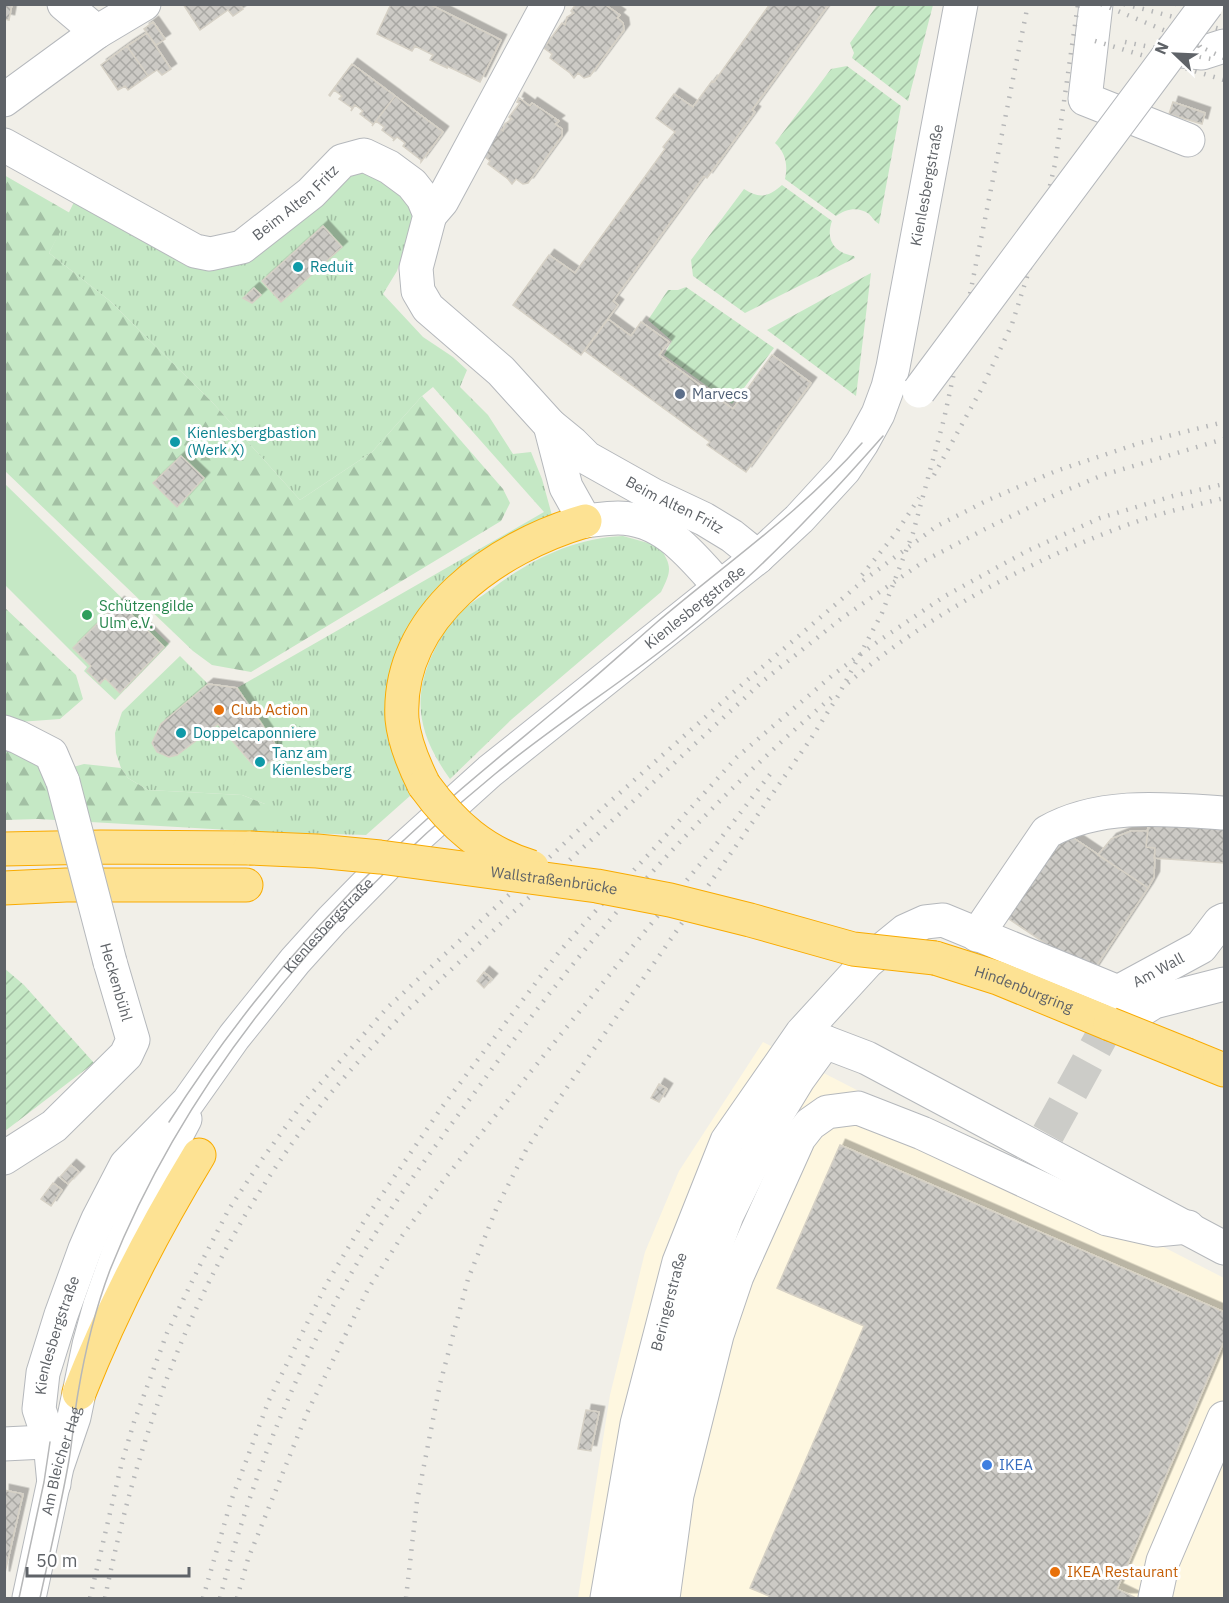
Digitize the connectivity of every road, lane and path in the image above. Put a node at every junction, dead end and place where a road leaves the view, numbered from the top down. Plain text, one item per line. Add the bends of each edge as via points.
1 (64, 4) edge
2 (144, 4) edge
3 (548, 4) edge
4 (961, 4) edge
5 (1096, 4) edge
6 (1196, 10) edge
7 (1224, 25) edge
8 (97, 32) junction
9 (1224, 46) edge
10 (1172, 50) dead end
11 (4, 100) edge
12 (1188, 140) dead end
13 (4, 145) edge
14 (430, 215) junction
15 (918, 383) junction
16 (550, 425) junction
17 (862, 443) junction
18 (586, 458) junction
19 (844, 470) junction
20 (585, 521) junction
21 (758, 557) junction
22 (720, 587) junction
23 (4, 732) edge
24 (1224, 813) edge
25 (4, 849) edge
26 (246, 885) dead end
27 (597, 886) junction
28 (4, 888) edge
29 (1224, 920) edge
30 (977, 935) junction
31 (853, 950) joint
32 (1224, 984) edge
33 (1122, 1009) junction
34 (814, 1037) junction
35 (1224, 1070) edge
36 (202, 1082) junction
37 (199, 1155) dead end
38 (4, 1158) edge
39 (1188, 1227) junction
40 (1224, 1248) edge
41 (79, 1393) junction
42 (1224, 1418) edge
43 (58, 1441) junction
44 (4, 1444) edge
45 (54, 1484) joint
46 (651, 1490) junction
47 (29, 1599) edge
48 (607, 1599) edge
49 (636, 1599) edge
50 (663, 1599) edge
51 (1155, 1599) edge

1 - 8 street
2 - 8 street
3 - 14 street via 442,201
4 - 17 street, Kienlesbergstraße via 893,367 878,414
5 - 12 street via 1085,99
6 - 7 street
6 - 15 street
8 - 11 street
9 - 10 street via 1202,53
13 - 14 street, Beim Alten Fritz via 195,251 210,254 242,247 311,193 342,162 364,155 412,184
14 - 16 street, Beim Alten Fritz via 416,268 418,291 428,308 501,371
15 - 17 street
15 - 19 street via 883,436
16 - 18 street, Beim Alten Fritz
16 - 20 street, Beim Alten Fritz via 566,487
17 - 19 street, Kienlesbergstraße
18 - 20 street via 590,492
18 - 21 street, Beim Alten Fritz via 704,519
19 - 21 street, Kienlesbergstraße
20 - 22 street via 642,521 667,533
20 - 27 highway, bridge via 543,536 489,567 444,604 425,628 409,664 402,721 424,784 453,822 484,846 518,863
21 - 22 street, Kienlesbergstraße
22 - 36 street, Kienlesbergstraße via 490,771 395,856 295,961
23 - 38 street, Heckenbühl, bridge via 18,737 57,768 133,1040 119,1062 54,1126
24 - 30 street via 1117,811 1063,823 1047,832
25 - 27 highway, Wallstraßenbrücke, bridge via 317,851
26 - 28 highway
27 - 31 highway, Wallstraßenbrücke, bridge via 750,920
29 - 33 street, Am Wall via 1201,947
30 - 33 street, Beringerstraße
30 - 34 street, Beringerstraße via 943,920 925,922 905,931 867,962
31 - 33 highway, Hindenburgring, bridge via 935,958
32 - 33 street
33 - 35 highway, Hindenburgring, bridge via 1187,1055
34 - 39 street via 1043,1141
34 - 46 street, Beringerstraße via 799,1078 774,1119 727,1215 702,1283
36 - 41 street, Kienlesbergstraße via 117,1257 95,1319
36 - 43 street, Kienlesbergstraße via 120,1174 74,1276 40,1383 39,1409
37 - 41 highway via 126,1289
39 - 40 street
39 - 46 street via 1156,1230 1107,1219 922,1133 858,1108 827,1112 799,1138 737,1276 717,1335
41 - 43 street, Am Bleicher Hag via 74,1417
42 - 51 street via 1163,1561
43 - 44 street
43 - 45 street, Kienlesbergstraße
45 - 47 street, Am Bleicher Hag
46 - 48 street, Beringerstraße
46 - 49 street, Beringerstraße
46 - 50 street

